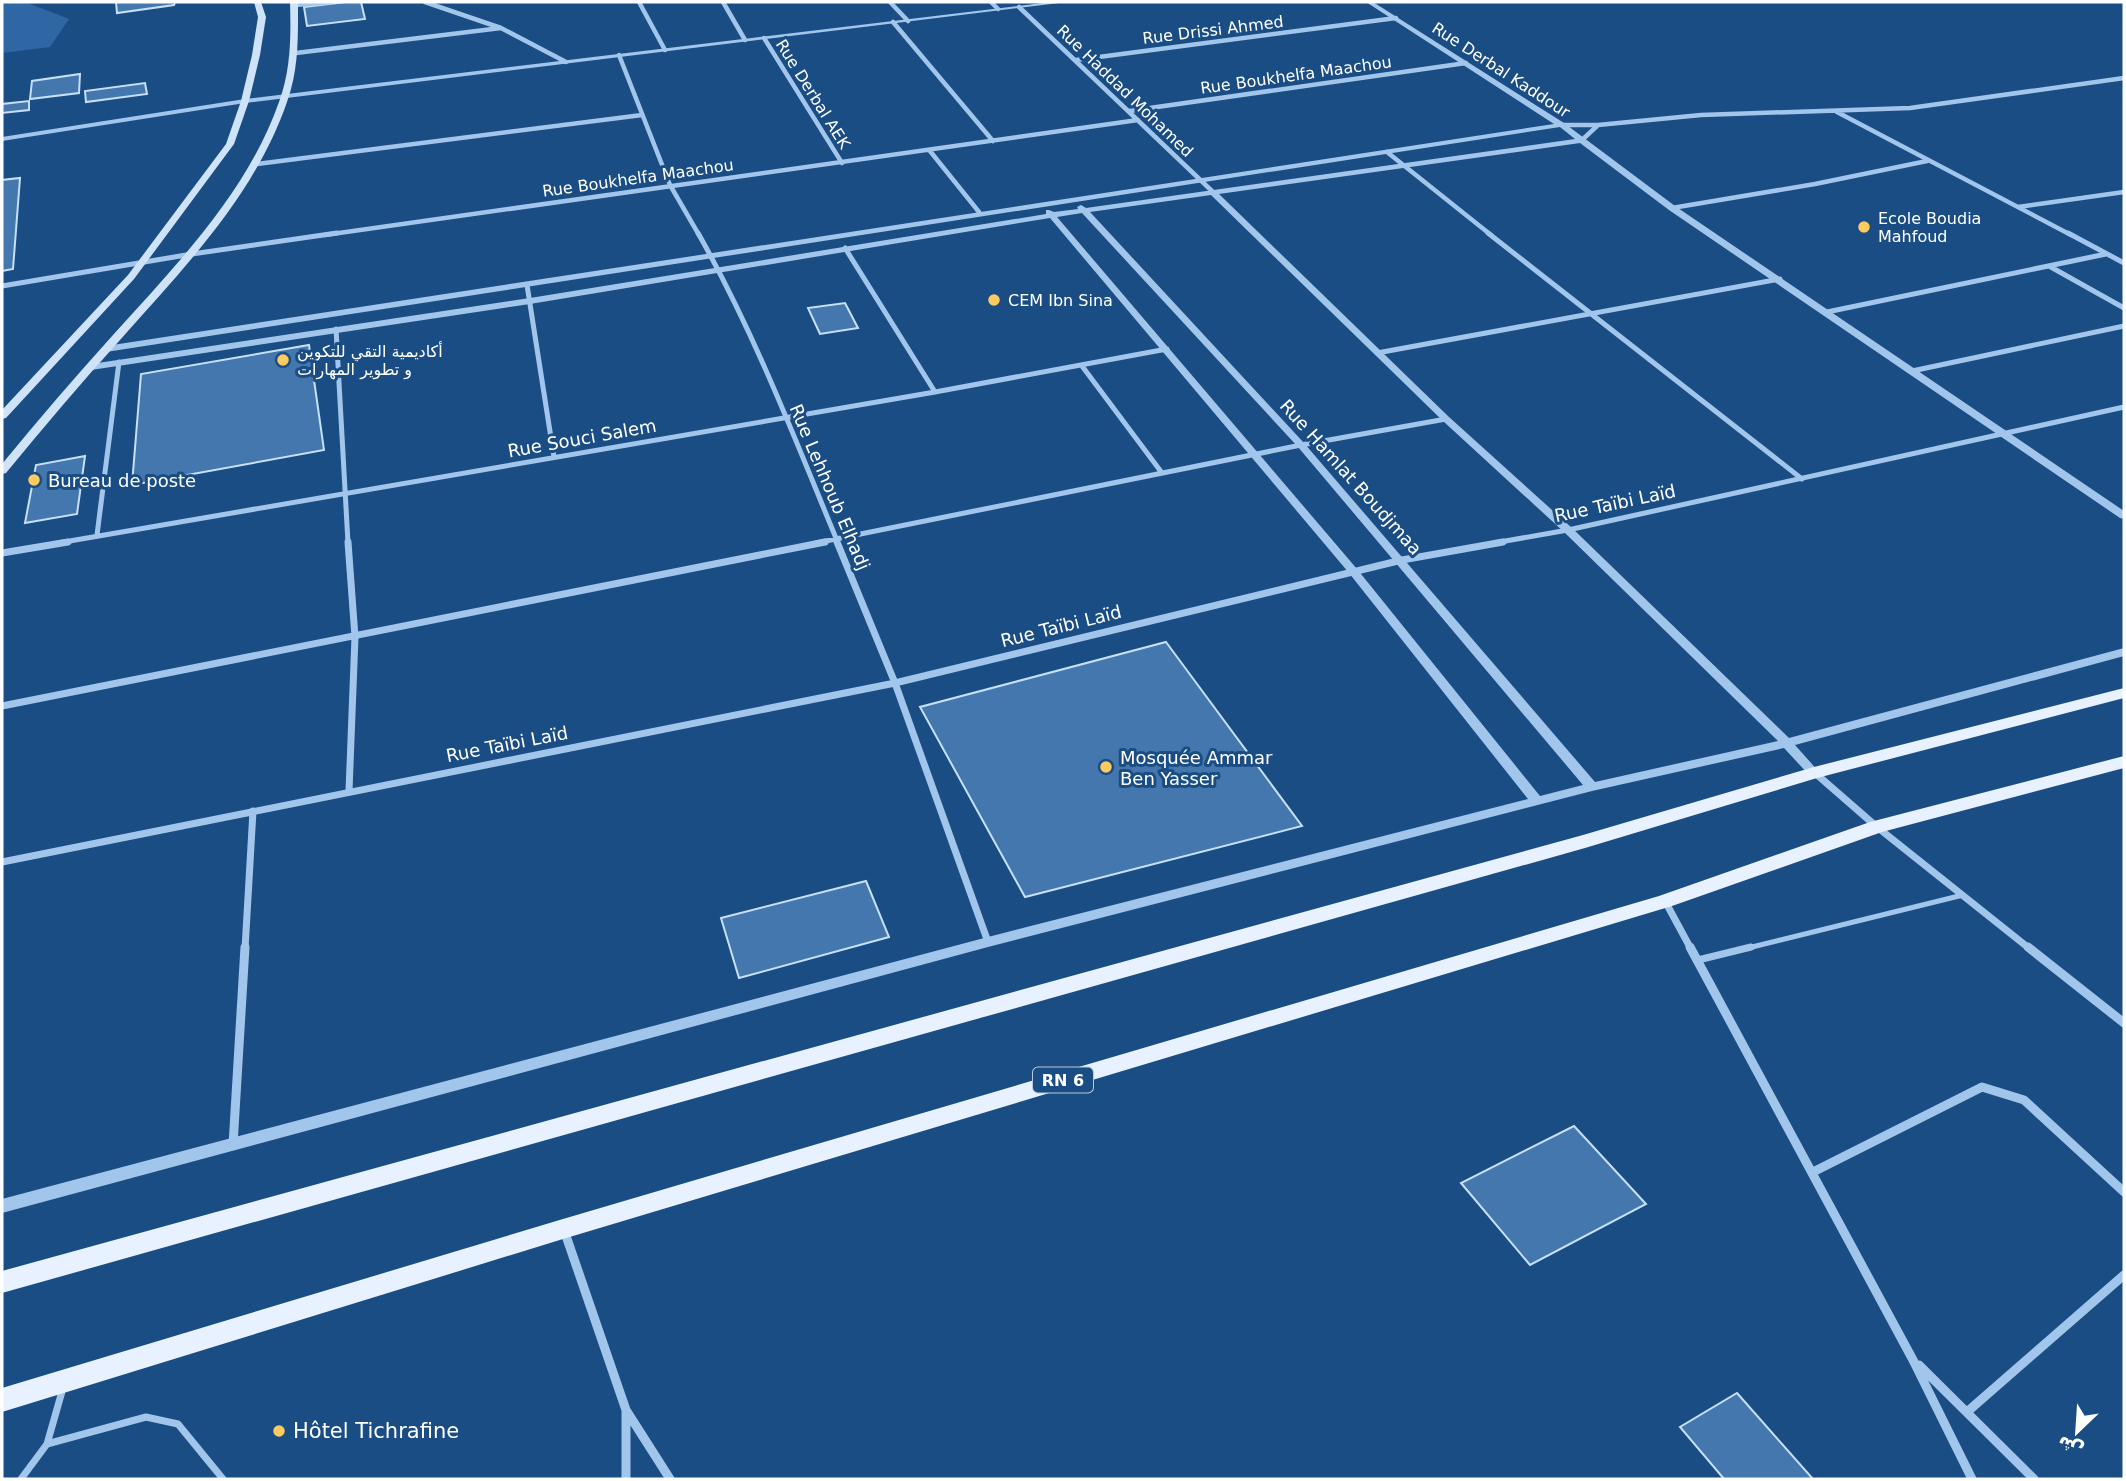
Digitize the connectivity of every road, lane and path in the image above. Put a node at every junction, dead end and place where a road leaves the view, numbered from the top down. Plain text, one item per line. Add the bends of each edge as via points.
1 (258, 2) edge
2 (331, 2) edge
3 (425, 2) edge
4 (639, 2) edge
5 (723, 2) edge
6 (890, 2) edge
7 (991, 2) edge
8 (1064, 2) edge
9 (1369, 2) edge
10 (294, 4) edge
11 (1018, 7) junction
12 (999, 9) junction
13 (1396, 18) junction
14 (908, 20) junction
15 (894, 22) junction
16 (501, 28) junction
17 (764, 38) junction
18 (745, 40) junction
19 (665, 50) junction
20 (296, 53) junction
21 (619, 55) junction
22 (1076, 60) junction
23 (566, 62) junction
24 (1466, 63) junction
25 (2124, 78) edge
26 (288, 96) junction
27 (245, 101) junction
28 (1129, 111) junction
29 (1835, 111) junction
30 (642, 115) junction
31 (1138, 121) junction
32 (1561, 125) junction
33 (1598, 125) junction
34 (2, 139) edge
35 (1581, 140) junction
36 (993, 141) junction
37 (930, 151) junction
38 (1387, 152) junction
39 (1928, 160) junction
40 (842, 163) junction
41 (257, 164) junction
42 (1405, 166) junction
43 (1200, 180) junction
44 (670, 185) junction
45 (2124, 192) edge
46 (1214, 193) junction
47 (1074, 199) junction
48 (1041, 204) junction
49 (2018, 207) junction
50 (1672, 208) junction
51 (1084, 211) junction
52 (979, 212) junction
53 (1052, 215) junction
54 (845, 248) junction
55 (192, 254) junction
56 (2106, 254) junction
57 (711, 255) junction
58 (142, 261) junction
59 (2124, 263) edge
60 (2048, 266) junction
61 (718, 269) junction
62 (1780, 279) junction
63 (527, 285) junction
64 (2, 286) edge
65 (530, 301) junction
66 (2124, 308) edge
67 (1827, 312) junction
68 (1590, 315) junction
69 (2124, 326) edge
70 (336, 329) junction
71 (106, 349) junction
72 (1167, 349) junction
73 (1377, 352) junction
74 (119, 362) junction
75 (1082, 366) junction
76 (91, 367) junction
77 (1912, 371) junction
78 (935, 392) junction
79 (2124, 407) edge
80 (2, 416) edge
81 (787, 418) junction
82 (1446, 419) junction
83 (2003, 434) junction
84 (1301, 445) junction
85 (1254, 455) junction
86 (554, 457) junction
87 (2, 471) edge
88 (1162, 473) junction
89 (1802, 479) junction
90 (344, 495) junction
91 (2123, 513) edge
92 (1568, 530) junction
93 (97, 535) junction
94 (837, 538) junction
95 (2, 553) edge
96 (1402, 560) junction
97 (1353, 571) junction
98 (355, 637) junction
99 (2124, 652) edge
100 (895, 682) junction
101 (2124, 693) edge
102 (2, 706) edge
103 (1787, 743) junction
104 (2124, 762) edge
105 (1814, 773) junction
106 (1592, 787) junction
107 (349, 791) junction
108 (1537, 802) junction
109 (253, 811) junction
110 (1877, 827) junction
111 (2, 862) edge
112 (1963, 895) junction
113 (1665, 901) junction
114 (988, 942) junction
115 (1698, 960) junction
116 (2124, 1023) edge
117 (233, 1145) junction
118 (1813, 1172) junction
119 (2124, 1192) edge
120 (2, 1206) edge
121 (563, 1229) junction
122 (2124, 1275) edge
123 (2, 1282) edge
124 (1913, 1360) junction
125 (66, 1380) junction
126 (2, 1401) edge
127 (626, 1410) junction
128 (1967, 1412) junction
129 (47, 1444) junction
130 (21, 1479) edge
131 (223, 1479) edge
132 (626, 1479) edge
133 (670, 1479) edge
134 (1972, 1479) edge
135 (2034, 1479) edge

1 - 27 main road via 262,17
2 - 10 street
3 - 16 street
4 - 19 street
5 - 18 street
6 - 14 street
7 - 12 street
8 - 11 street
9 - 13 street, Rue Derbal Kaddour
10 - 20 main road
11 - 12 street
11 - 22 street, Rue Haddad Mohamed
12 - 14 street
13 - 22 street, Rue Drissi Ahmed
13 - 24 street, Rue Derbal Kaddour
14 - 15 street
15 - 17 street
15 - 36 street
16 - 20 street
16 - 23 street
17 - 18 street
17 - 40 street, Rue Derbal AEK
18 - 19 street
19 - 21 street
20 - 26 main road
21 - 23 street
21 - 30 street, Rue Lehhoub Elhadj
22 - 28 street, Rue Haddad Mohamed
23 - 26 street
24 - 28 street, Rue Boukhelfa Maachou
24 - 32 street, Rue Derbal Kaddour
25 - 29 street via 1910,108
26 - 27 street
26 - 41 main road
27 - 34 street
27 - 58 main road via 230,144
28 - 31 street, Rue Haddad Mohamed
29 - 33 street via 1701,115
29 - 39 street
30 - 41 street
30 - 44 street, Rue Lehhoub Elhadj
31 - 36 street, Rue Boukhelfa Maachou
31 - 43 street, Rue Haddad Mohamed
32 - 33 street
32 - 35 street, Rue Derbal Kaddour
32 - 38 street
33 - 35 street
35 - 42 street
35 - 50 street, Rue Derbal Kaddour
36 - 37 street, Rue Boukhelfa Maachou
37 - 40 street, Rue Boukhelfa Maachou
37 - 52 street
38 - 42 street
38 - 43 street
39 - 49 street
39 - 50 street
40 - 44 street, Rue Boukhelfa Maachou
41 - 55 main road
42 - 46 street
42 - 68 street
43 - 46 street, Rue Haddad Mohamed
43 - 47 street
44 - 55 street, Rue Boukhelfa Maachou
44 - 57 street, Rue Lehhoub Elhadj
45 - 49 street
46 - 51 street
46 - 73 street
47 - 48 street
47 - 51 street, Rue Hamlat Boudjmaa
48 - 52 street
48 - 53 street
49 - 56 street
50 - 62 street, Rue Derbal Kaddour
51 - 53 street
51 - 84 street, Rue Hamlat Boudjmaa
52 - 57 street
53 - 54 street
53 - 72 street
54 - 61 street
54 - 78 street
55 - 58 street, Rue Boukhelfa Maachou
55 - 71 main road
56 - 59 street
56 - 60 street
57 - 61 street, Rue Lehhoub Elhadj
57 - 63 street
58 - 64 street, Rue Boukhelfa Maachou
58 - 80 main road
60 - 66 street
60 - 67 street
61 - 65 street
61 - 81 street, Rue Lehhoub Elhadj
62 - 67 street, Rue Derbal Kaddour
62 - 68 street
63 - 65 street
63 - 71 street
65 - 70 street
65 - 86 street
67 - 77 street, Rue Derbal Kaddour
68 - 73 street
68 - 89 street
69 - 77 street
70 - 74 street
70 - 90 street
71 - 76 main road
72 - 75 street, Rue Souci Salem
72 - 85 street
73 - 82 street
74 - 76 street
74 - 93 street
75 - 78 street, Rue Souci Salem
75 - 88 street
76 - 87 main road
77 - 83 street, Rue Derbal Kaddour
78 - 81 street, Rue Souci Salem
79 - 83 street, Rue Taïbi Laïd
81 - 86 street, Rue Souci Salem
81 - 94 street, Rue Lehhoub Elhadj
82 - 84 street
82 - 92 street
83 - 89 street, Rue Taïbi Laïd
83 - 91 street, Rue Derbal Kaddour
84 - 85 street
84 - 96 street, Rue Hamlat Boudjmaa
85 - 88 street
85 - 97 street
86 - 90 street, Rue Souci Salem
88 - 94 street
89 - 92 street, Rue Taïbi Laïd
90 - 93 street, Rue Souci Salem
90 - 98 street
92 - 96 street, Rue Taïbi Laïd
92 - 103 street
93 - 95 street, Rue Souci Salem
94 - 98 street
94 - 100 street, Rue Lehhoub Elhadj
96 - 97 street, Rue Taïbi Laïd
96 - 106 street, Rue Hamlat Boudjmaa
97 - 100 street, Rue Taïbi Laïd
97 - 108 street
98 - 102 street
98 - 107 street
99 - 103 street
100 - 107 street, Rue Taïbi Laïd
100 - 114 street, Rue Lehhoub Elhadj
101 - 105 main road
103 - 105 street
103 - 106 street
104 - 110 main road, RN 6
105 - 110 street
105 - 123 main road
106 - 108 street
107 - 109 street, Rue Taïbi Laïd
108 - 114 street
109 - 111 street, Rue Taïbi Laïd
109 - 117 street
110 - 112 street
110 - 113 main road, RN 6
112 - 115 lane
112 - 116 street
113 - 115 street
113 - 121 main road, RN 6
114 - 117 street
115 - 118 street
117 - 120 street
118 - 119 street via 1982,1087 2024,1100
118 - 124 street
121 - 125 main road, RN 6
121 - 127 street
122 - 128 street
124 - 128 street
124 - 134 street
125 - 126 main road, RN 6
125 - 129 lane
127 - 132 street
127 - 133 street
128 - 135 street
129 - 130 lane
129 - 131 lane via 146,1417 178,1424

